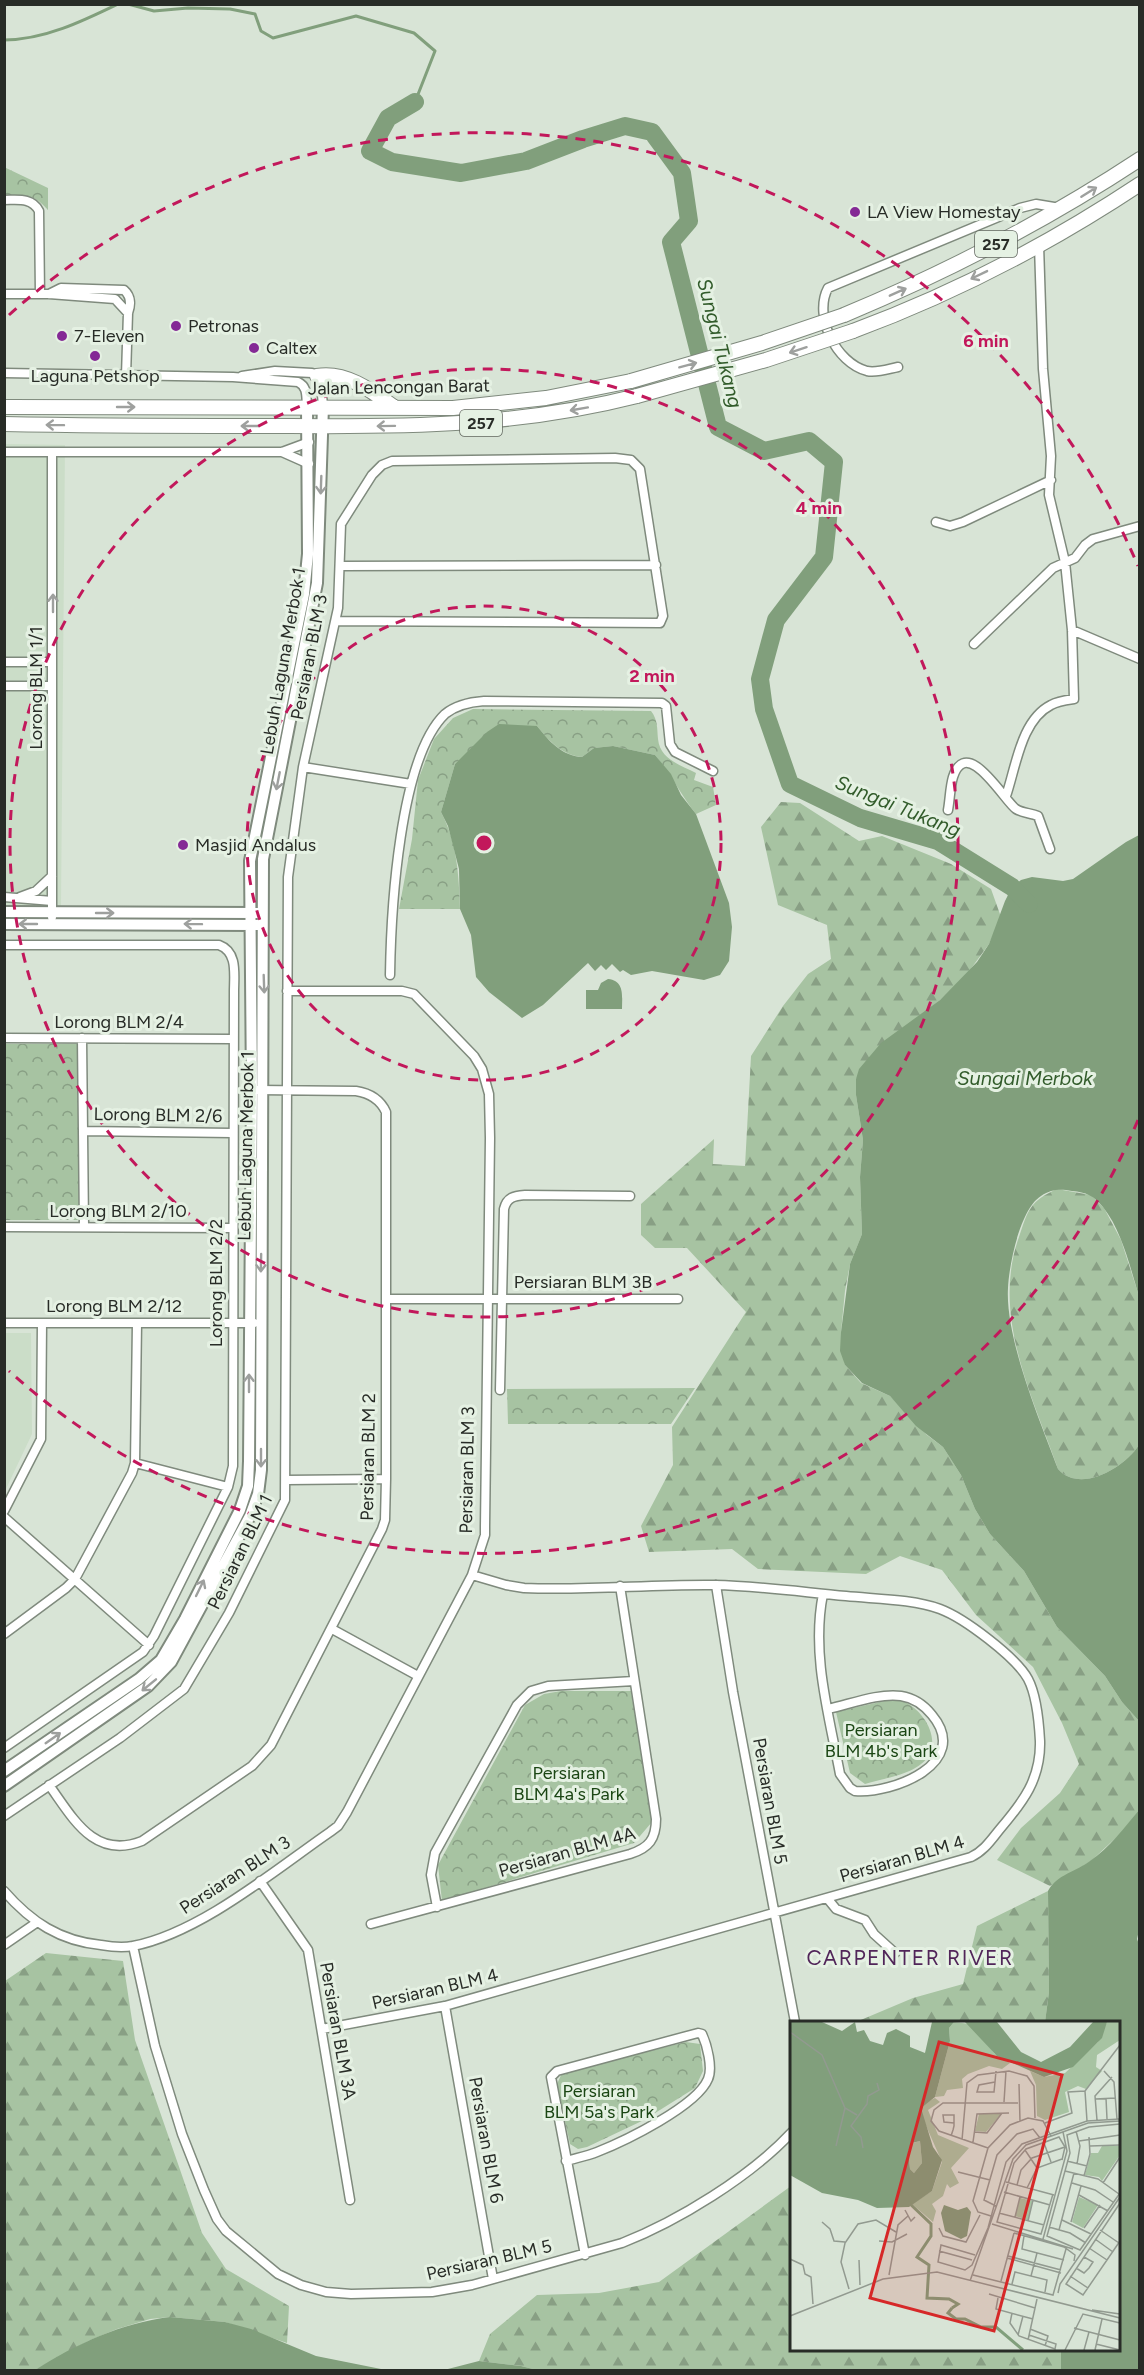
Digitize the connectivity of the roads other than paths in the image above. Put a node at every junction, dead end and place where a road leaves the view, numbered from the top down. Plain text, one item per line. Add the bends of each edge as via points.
1 (1140, 159) edge
2 (1140, 184) edge
3 (4, 200) edge
4 (1061, 208) junction
5 (1039, 245) junction
6 (4, 294) edge
7 (45, 294) junction
8 (898, 367) dead end
9 (4, 373) edge
10 (126, 376) junction
11 (317, 376) junction
12 (233, 377) junction
13 (307, 406) junction
14 (322, 406) junction
15 (4, 407) edge
16 (394, 407) junction
17 (4, 424) edge
18 (315, 427) junction
19 (309, 442) junction
20 (4, 452) edge
21 (52, 452) junction
22 (282, 452) junction
23 (309, 464) junction
24 (1051, 480) junction
25 (936, 522) dead end
26 (1140, 526) edge
27 (1065, 562) junction
28 (656, 565) junction
29 (341, 566) junction
30 (336, 621) junction
31 (1072, 630) junction
32 (974, 644) dead end
33 (1140, 659) edge
34 (4, 662) edge
35 (52, 662) junction
36 (4, 686) edge
37 (52, 686) junction
38 (303, 767) junction
39 (713, 771) dead end
40 (411, 784) junction
41 (1006, 796) junction
42 (948, 810) dead end
43 (1050, 849) dead end
44 (52, 876) junction
45 (4, 897) edge
46 (19, 897) junction
47 (4, 912) edge
48 (52, 913) junction
49 (251, 919) junction
50 (263, 919) junction
51 (4, 924) edge
52 (4, 945) edge
53 (390, 975) dead end
54 (287, 991) junction
55 (4, 1038) edge
56 (82, 1038) junction
57 (233, 1039) junction
58 (257, 1090) junction
59 (287, 1090) junction
60 (84, 1131) junction
61 (232, 1133) junction
62 (630, 1196) dead end
63 (4, 1227) edge
64 (84, 1227) junction
65 (232, 1228) junction
66 (487, 1298) junction
67 (503, 1298) junction
68 (386, 1299) junction
69 (678, 1299) dead end
70 (255, 1322) junction
71 (4, 1323) edge
72 (42, 1323) junction
73 (137, 1323) junction
74 (232, 1323) junction
75 (500, 1390) dead end
76 (135, 1463) junction
77 (386, 1479) junction
78 (287, 1480) junction
79 (228, 1487) junction
80 (4, 1511) edge
81 (4, 1517) edge
82 (472, 1575) junction
83 (75, 1579) junction
84 (716, 1585) junction
85 (620, 1586) junction
86 (823, 1594) junction
87 (332, 1629) junction
88 (4, 1634) edge
89 (148, 1645) junction
90 (418, 1676) junction
91 (634, 1681) junction
92 (828, 1709) junction
93 (4, 1748) edge
94 (4, 1771) edge
95 (4, 1785) edge
96 (50, 1785) junction
97 (4, 1816) edge
98 (260, 1881) junction
99 (4, 1891) edge
100 (827, 1898) junction
101 (437, 1907) junction
102 (774, 1912) junction
103 (36, 1923) junction
104 (371, 1924) dead end
105 (4, 1945) edge
106 (133, 1946) junction
107 (895, 1953) dead end
108 (445, 2006) junction
109 (795, 2021) edge
110 (322, 2029) junction
111 (790, 2134) edge
112 (566, 2161) junction
113 (350, 2200) dead end
114 (585, 2255) junction
115 (494, 2279) junction

4 -> 1 highway, Jalan Lencongan Barat / 257
2 - 5 highway, Jalan Lencongan Barat / 257
3 - 7 street via 30,201 39,211
4 - 8 street via 1036,204 1020,208 828,288 822,305 833,346 864,370
16 -> 4 highway, Jalan Lencongan Barat / 257, bridge via 453,408 546,398 631,381 741,350 844,315 922,282
5 -> 18 highway, Jalan Lencongan Barat / 257, bridge via 908,309 853,331 636,396 493,422
5 - 24 street
6 - 7 street
7 - 10 street via 115,299 128,313
9 - 10 street
10 - 12 street
11 - 12 street via 275,371
11 - 14 street
11 - 16 highway via 338,375
12 - 13 street via 298,382 306,390
13 - 14 highway, Jalan Lencongan Barat / 257
15 -> 13 highway, Jalan Lencongan Barat / 257
13 - 18 street, Lebuh Laguna Merbok 1
14 - 16 highway, Jalan Lencongan Barat / 257
14 - 18 street, Lebuh Laguna Merbok 1
18 -> 17 highway, Jalan Lencongan Barat / 257
18 - 19 street, Lebuh Laguna Merbok 1
18 -> 50 street, Lebuh Laguna Merbok 1 via 317,583 264,852
19 - 22 street
19 - 23 street, Lebuh Laguna Merbok 1
20 - 21 street
21 - 22 street
35 -> 21 street, Lorong BLM 1/1
22 - 23 street
23 - 49 street, Lebuh Laguna Merbok 1 via 304,594 251,850
24 - 25 street via 963,522 950,526
24 - 27 street via 1049,495
26 - 27 street via 1093,539 1075,558
27 - 31 street
27 - 32 street via 1053,568
28 - 29 street
28 - 29 street, Persiaran BLM 3 via 640,469 631,460 615,458 387,462 372,475 343,519
28 - 30 street, Persiaran BLM 3 via 663,620 654,623
29 - 30 street, Persiaran BLM 3
30 - 38 street, Persiaran BLM 3
31 - 33 street
31 - 41 street via 1074,699 1051,705 1033,721
34 - 35 street
35 - 37 street, Lorong BLM 1/1
36 - 37 street
37 - 44 street, Lorong BLM 1/1
38 - 40 street
38 - 54 street, Persiaran BLM 3 via 288,877
39 - 40 street via 675,752 670,744 666,706 662,703 484,701 466,703 441,719 420,754
40 - 53 street via 392,903
41 - 42 street via 975,765 967,763 958,768 953,778
41 - 43 street via 1016,809 1040,819
44 - 46 street via 36,891
44 - 48 street, Lorong BLM 1/1
45 - 46 street
46 - 48 street
47 - 48 street
48 - 49 street
48 -> 51 street
49 - 50 street
49 - 58 street, Lebuh Laguna Merbok 1
50 -> 58 street, Lebuh Laguna Merbok 1
52 - 57 street, Lorong BLM 2/2 via 223,946 234,964
54 - 59 street, Persiaran BLM 3
54 - 66 street, Persiaran BLM 3 via 414,994 478,1062 487,1084 490,1107
55 - 56 street, Lorong BLM 2/4
56 - 57 street, Lorong BLM 2/4
56 - 60 street
57 - 61 street, Lorong BLM 2/2
58 - 59 street, Persiaran BLM 2
58 - 70 street, Lebuh Laguna Merbok 1
59 - 68 street, Persiaran BLM 2 via 356,1091 370,1095 384,1107
59 - 78 street, Persiaran BLM 1
60 - 61 street, Lorong BLM 2/6
60 - 64 street
61 - 65 street, Lorong BLM 2/2
62 - 67 street via 525,1195 507,1200
63 - 64 street, Lorong BLM 2/10
64 - 65 street, Lorong BLM 2/10
65 - 74 street, Lorong BLM 2/2
66 - 67 street, Persiaran BLM 3B
66 - 68 street, Persiaran BLM 3B
66 - 82 street, Persiaran BLM 3 via 485,1527
67 - 69 street, Persiaran BLM 3B
67 - 75 street
68 - 77 street, Persiaran BLM 2
70 - 74 street, Lorong BLM 2/12
94 -> 70 street, Lebuh Laguna Merbok 1 via 139,1679 169,1648 246,1495
70 -> 95 street, Lebuh Laguna Merbok 1 via 261,1470 258,1494 171,1662 148,1686
71 - 72 street, Lorong BLM 2/12
72 - 73 street, Lorong BLM 2/12
72 - 80 street via 41,1439
73 - 74 street, Lorong BLM 2/12
73 - 76 street
74 - 79 street, Lorong BLM 2/2 via 233,1466
76 - 79 street
76 - 83 street
77 - 78 street
77 - 87 street, Persiaran BLM 2 via 382,1529
78 - 96 street, Persiaran BLM 1 via 283,1508 229,1613 184,1689
79 - 89 street, Lorong BLM 2/2
81 - 83 street
82 - 85 street, Persiaran BLM 4 via 524,1588
82 - 90 street, Persiaran BLM 3
83 - 88 street
83 - 89 street
84 - 85 street, Persiaran BLM 4
84 - 86 street, Persiaran BLM 4
84 - 102 street, Persiaran BLM 5
85 - 91 street, Persiaran BLM 4A
86 - 92 street via 818,1648
86 - 100 street, Persiaran BLM 4 via 938,1608 979,1633 1028,1679 1036,1706 1040,1758 1028,1795 979,1853
87 - 90 street
87 - 96 street, Persiaran BLM 2 via 259,1760 142,1841 120,1845 95,1840
89 - 93 street, Lorong BLM 2/2 via 134,1660
90 - 98 street, Persiaran BLM 3 via 343,1819
91 - 101 street via 548,1686 531,1691 517,1705 435,1854 431,1875
91 - 101 street, Persiaran BLM 4A via 656,1819 650,1844 638,1852
92 - 92 street via 888,1697 913,1699 940,1725 943,1741 938,1758 929,1769 910,1780 872,1791 855,1791 840,1774
96 - 97 street, Persiaran BLM 1
98 - 106 street, Persiaran BLM 3 via 195,1924
98 - 110 street, Persiaran BLM 3A via 308,1950
99 - 103 street, Persiaran BLM 3
100 - 102 street, Persiaran BLM 4
100 - 107 street via 836,1909 865,1920
101 - 104 street, Persiaran BLM 4A
102 - 108 street, Persiaran BLM 4
102 - 109 street, Persiaran BLM 5
103 - 105 street
103 - 106 street, Persiaran BLM 3 via 74,1940
106 - 115 street, Persiaran BLM 5 via 155,2046 182,2134 217,2219 237,2242 278,2274 326,2292 432,2292
108 - 110 street, Persiaran BLM 4
108 - 115 street, Persiaran BLM 6
110 - 113 street, Persiaran BLM 3A
111 - 114 street, Persiaran BLM 5 via 719,2191 644,2235
112 - 112 street via 602,2150 697,2096 710,2074 702,2034 653,2044 553,2074 551,2085
112 - 114 street
114 - 115 street, Persiaran BLM 5

